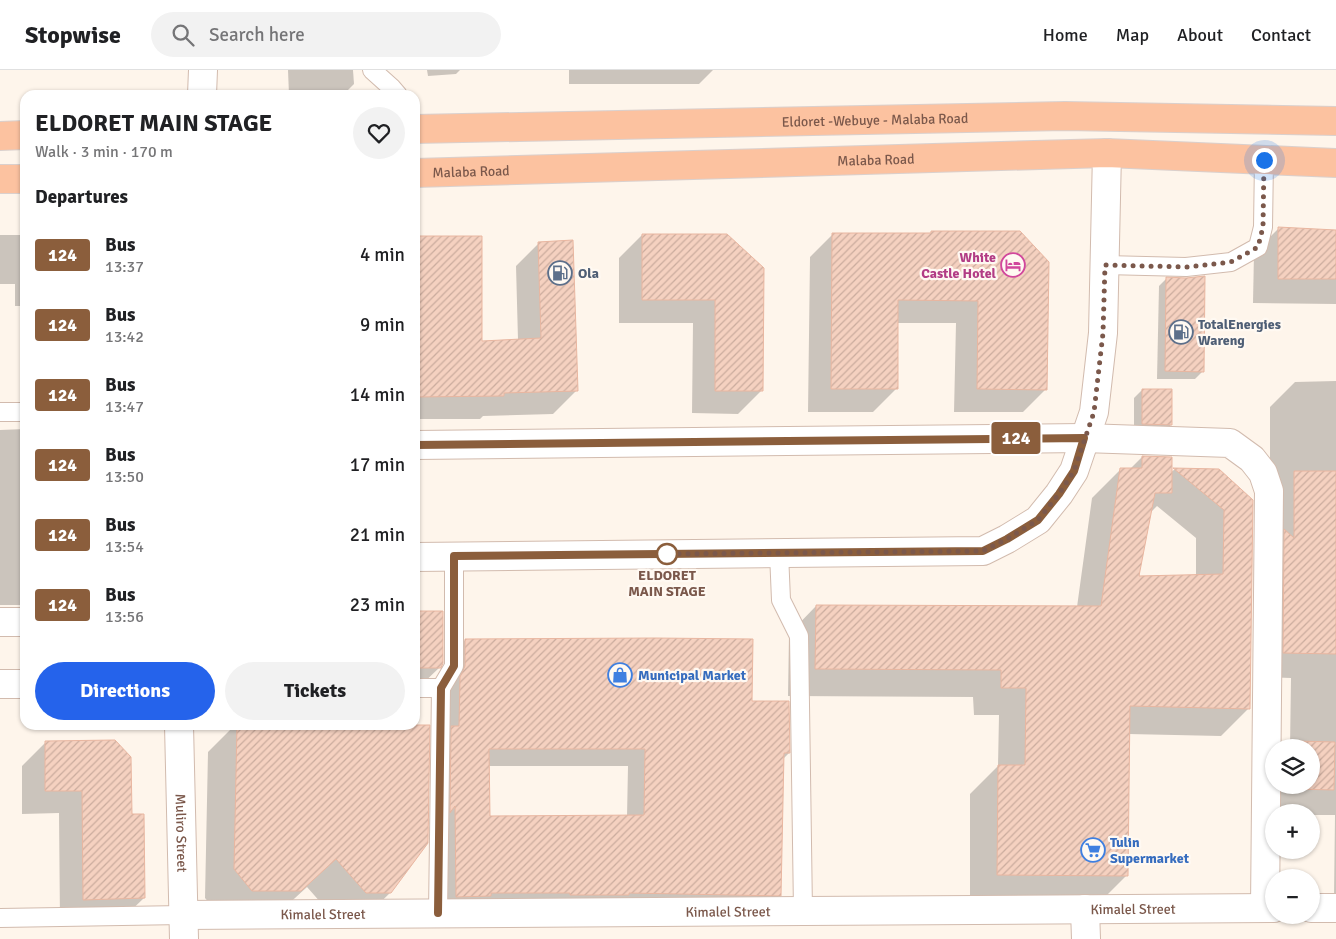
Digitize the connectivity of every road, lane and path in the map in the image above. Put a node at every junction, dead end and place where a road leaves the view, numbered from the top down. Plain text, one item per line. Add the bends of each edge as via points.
1 (203, 70) edge
2 (372, 70) edge
3 (202, 90) edge
4 (394, 90) edge
5 (1336, 121) edge
6 (420, 125) edge
7 (20, 135) edge
8 (0, 136) edge
9 (1107, 153) junction
10 (1264, 160) junction
11 (1336, 163) edge
12 (420, 173) edge
13 (0, 179) edge
14 (20, 179) edge
15 (1105, 265) junction
16 (0, 412) edge
17 (20, 412) edge
18 (1084, 438) junction
19 (420, 445) edge
20 (779, 553) junction
21 (454, 556) junction
22 (420, 557) edge
23 (0, 622) edge
24 (20, 622) edge
25 (0, 684) edge
26 (20, 684) edge
27 (420, 688) edge
28 (441, 688) junction
29 (179, 730) edge
30 (1269, 869) edge
31 (1265, 908) edge
32 (1320, 908) edge
33 (1336, 908) edge
34 (1085, 909) junction
35 (803, 911) junction
36 (438, 913) junction
37 (0, 918) edge
38 (184, 927) edge
39 (1086, 939) edge

1 - 3 street
2 - 4 lane
5 - 6 highway, Eldoret -Webuye - Malaba Road via 1065,116
7 - 8 highway
9 - 10 highway, Malaba Road
9 - 12 highway, Malaba Road
9 - 15 street
10 - 11 highway, Malaba Road
10 - 15 lane via 1263,227 1258,247 1231,262 1186,267
13 - 14 highway
15 - 18 street via 1103,333 1094,412
16 - 17 lane
18 - 19 street
18 - 20 street via 1074,471 1038,520 983,551
18 - 30 street via 1230,443 1252,459 1263,473 1269,491
20 - 21 street
20 - 35 lane via 781,600 799,636
21 - 22 street
21 - 28 lane via 454,666
23 - 24 street
25 - 26 street
27 - 28 lane
28 - 36 lane
29 - 38 street, Muliro Street
31 - 34 street, Kimalel Street
32 - 33 street
34 - 35 street, Kimalel Street
34 - 39 street
35 - 36 street, Kimalel Street
36 - 38 street, Kimalel Street
37 - 38 lane

